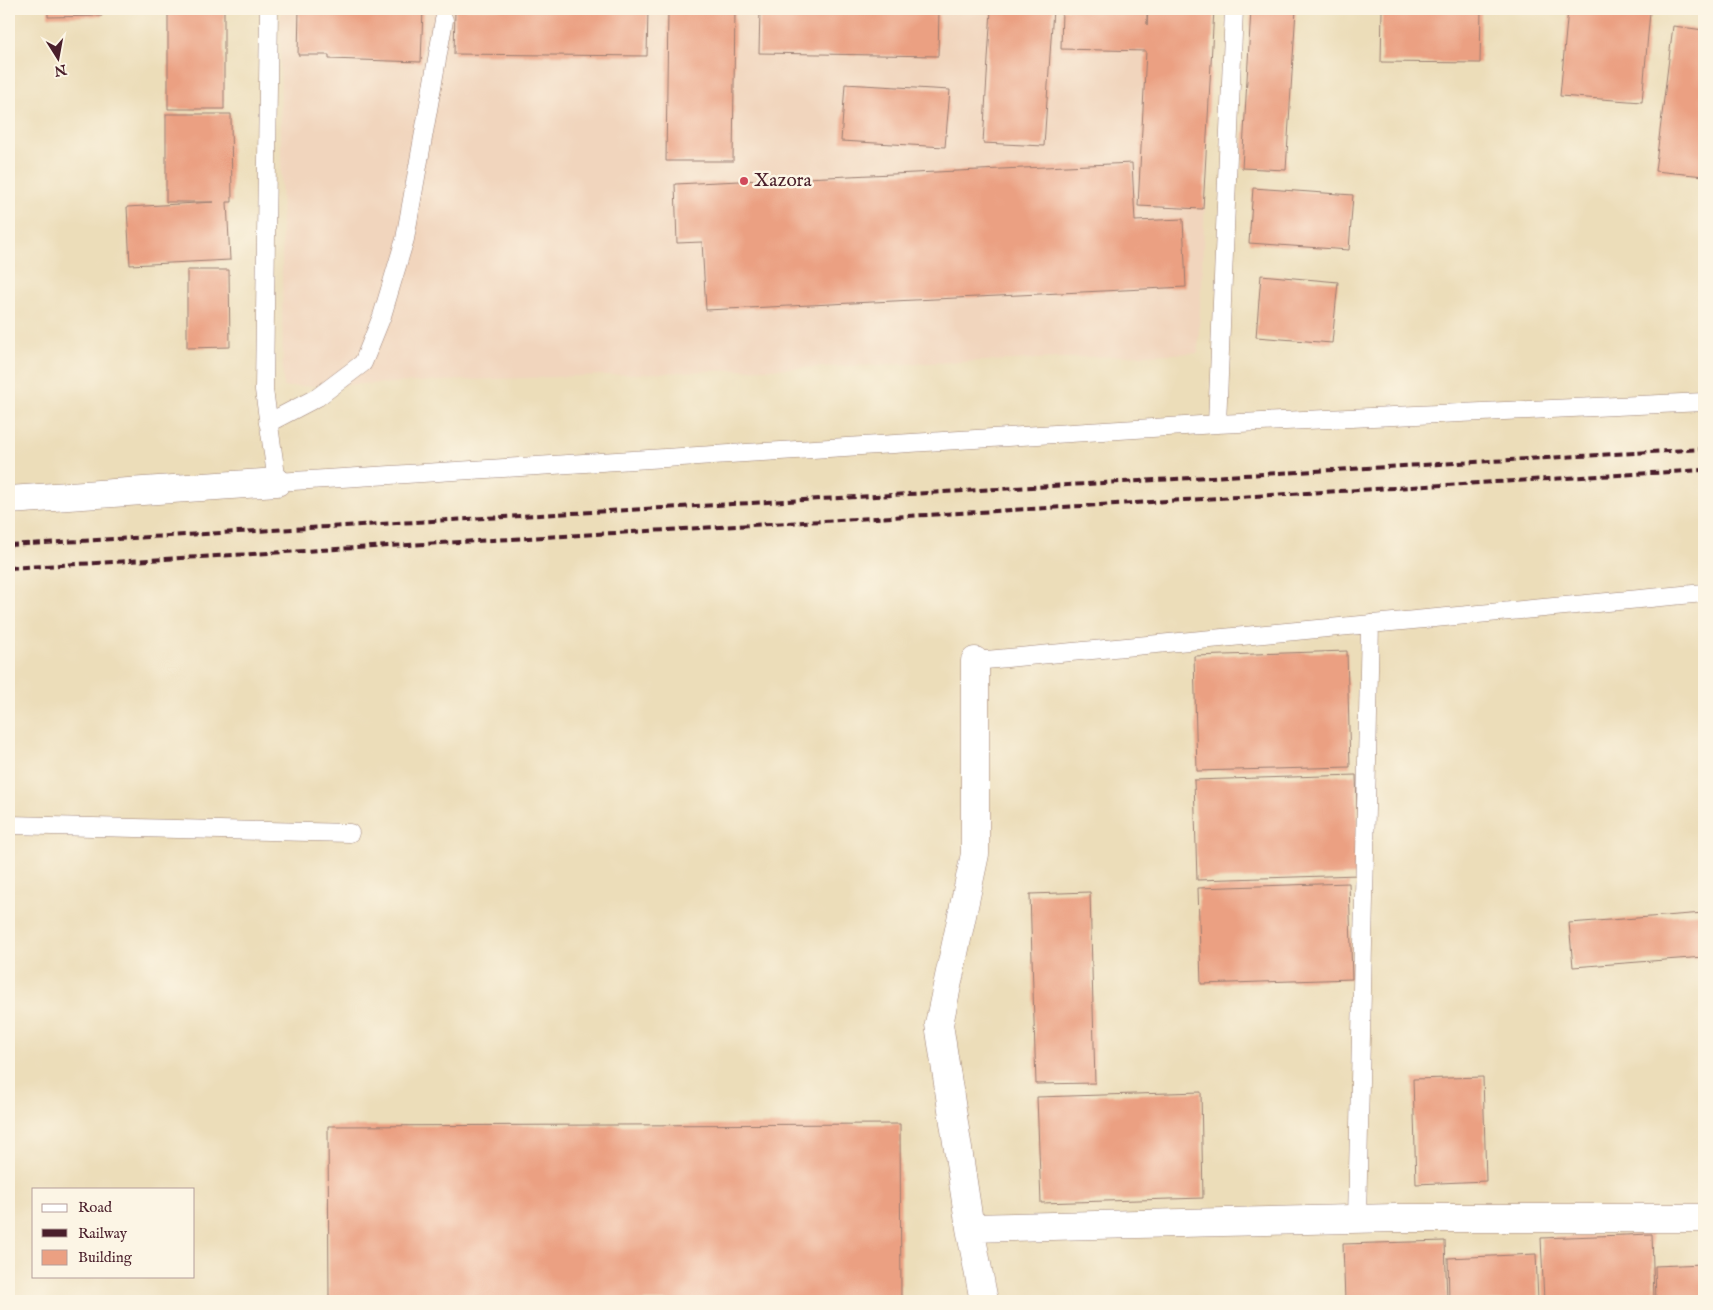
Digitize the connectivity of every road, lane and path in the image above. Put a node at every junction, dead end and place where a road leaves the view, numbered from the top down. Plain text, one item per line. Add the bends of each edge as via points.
1 (269, 9) edge
2 (1234, 9) edge
3 (444, 20) dead end
4 (1704, 402) edge
5 (268, 423) junction
6 (1217, 424) junction
7 (277, 482) junction
8 (9, 500) edge
9 (1704, 593) edge
10 (1370, 624) junction
11 (975, 661) joint
12 (9, 825) edge
13 (350, 832) dead end
14 (1704, 1218) edge
15 (1357, 1219) junction
16 (970, 1228) junction
17 (984, 1301) edge

1 - 5 lane via 264,390
2 - 6 lane
3 - 5 lane via 405,239 382,316 363,363 318,397
4 - 6 lane
5 - 7 lane
6 - 7 lane
7 - 8 street
9 - 10 lane
10 - 11 lane
10 - 15 lane
11 - 16 street via 976,854 939,1024
12 - 13 lane
14 - 15 street
15 - 16 street
16 - 17 street

